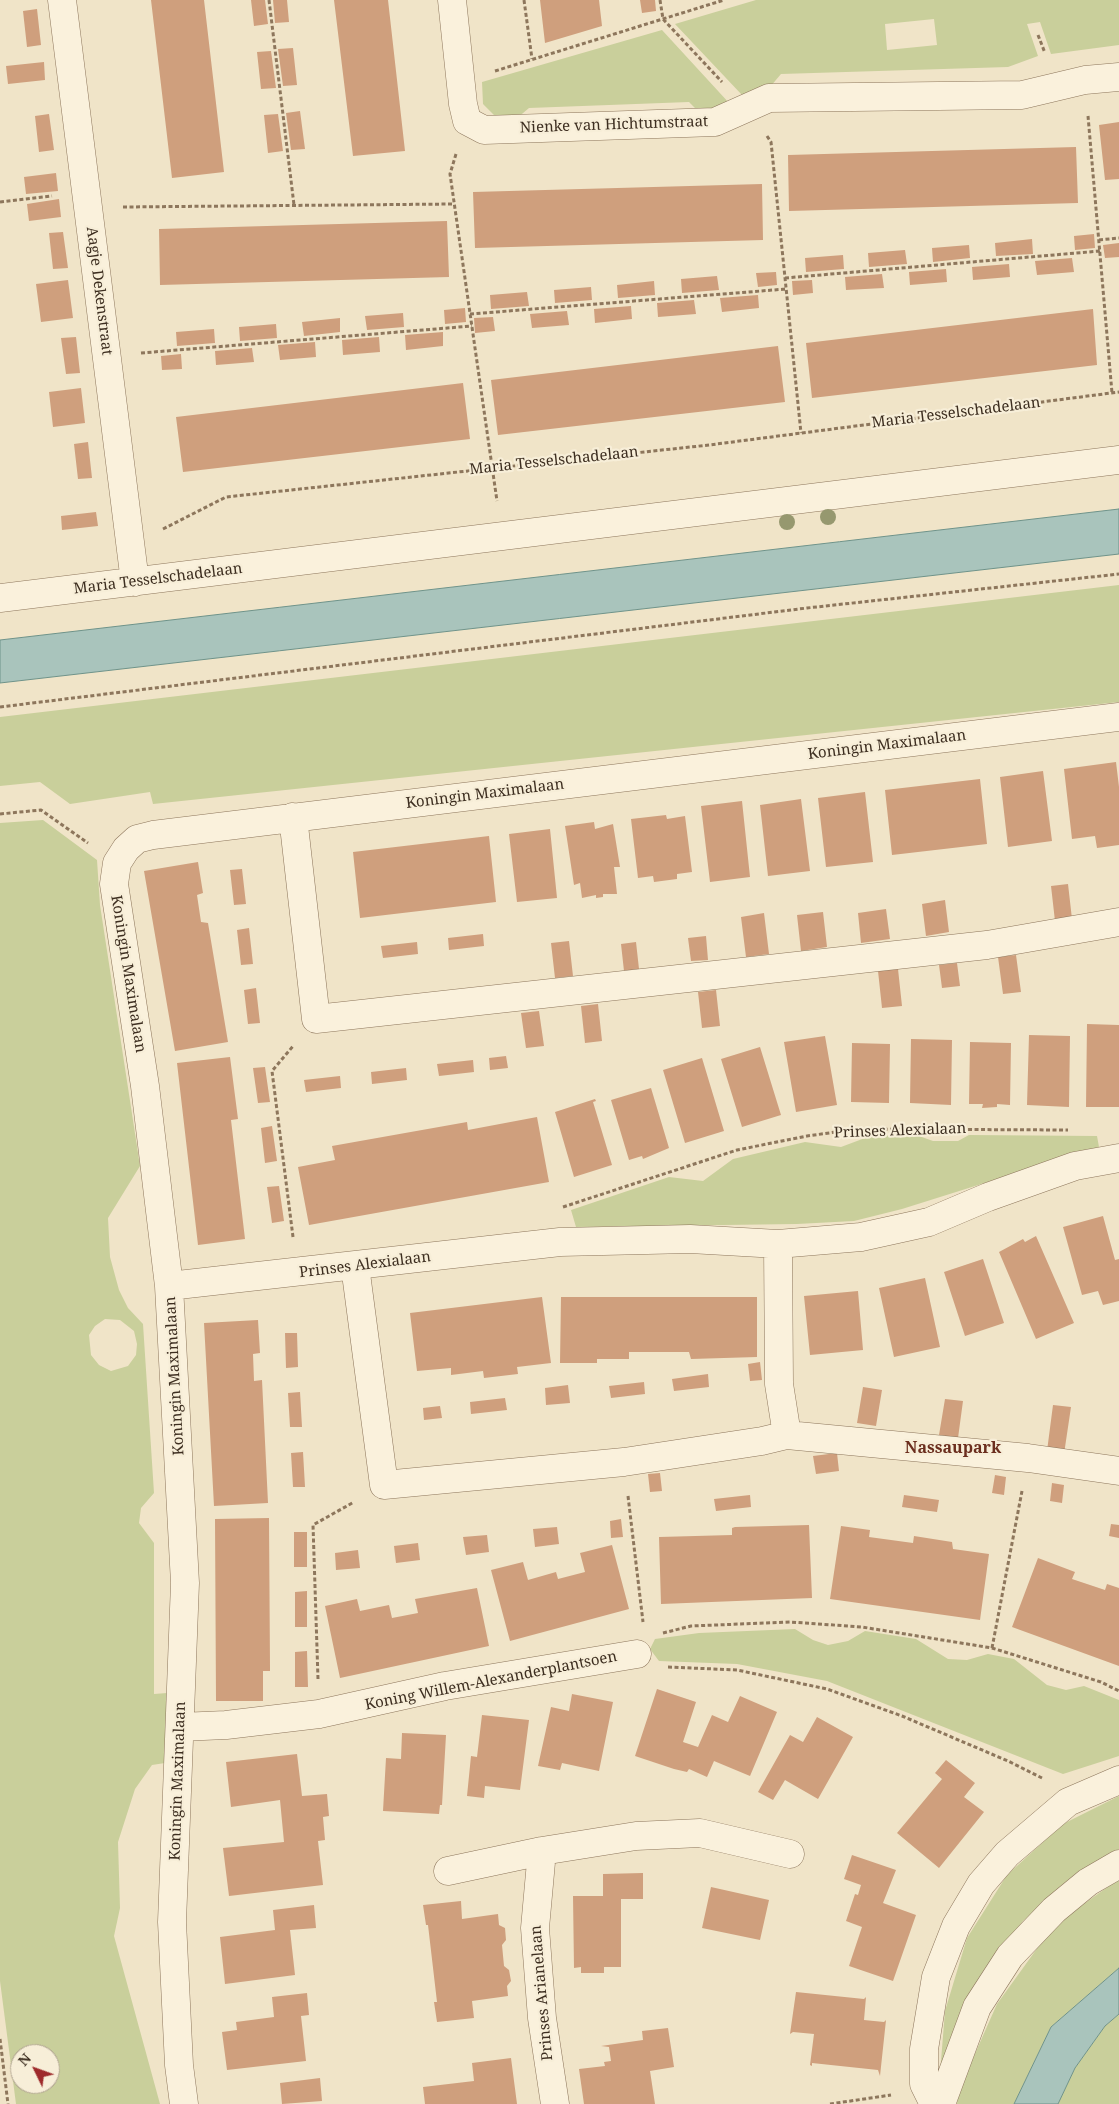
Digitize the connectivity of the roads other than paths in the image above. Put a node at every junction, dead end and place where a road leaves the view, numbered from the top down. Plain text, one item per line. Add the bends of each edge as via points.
1 (62, 0) edge
2 (452, 0) edge
3 (1119, 77) edge
4 (1119, 460) edge
5 (135, 582) junction
6 (0, 598) edge
7 (1119, 718) edge
8 (293, 817) junction
9 (1119, 922) edge
10 (1119, 1158) edge
11 (778, 1244) junction
12 (355, 1266) junction
13 (170, 1286) junction
14 (787, 1435) junction
15 (1119, 1471) edge
16 (641, 1646) road end
17 (180, 1727) junction
18 (1119, 1780) edge
19 (542, 1851) junction
20 (790, 1854) dead end
21 (1119, 1864) edge
22 (448, 1871) dead end
23 (184, 2104) edge
24 (555, 2104) edge
25 (934, 2104) edge
26 (941, 2104) edge

1 - 5 street, Aagje Dekenstraat
2 - 3 street, Nienke van Hichtumstraat via 467,121 484,130 715,122 769,98 1022,95 1085,80
4 - 5 street, Maria Tesselschadelaan
5 - 6 street, Maria Tesselschadelaan
7 - 8 street, Koningin Maximalaan
8 - 9 street via 316,1019 987,945
8 - 13 street, Koningin Maximalaan via 153,834 137,839 117,863 114,884 145,1086
10 - 11 street, Prinses Alexialaan via 1075,1166 929,1222 861,1237
11 - 12 street, Prinses Alexialaan via 690,1239 560,1242
11 - 14 street via 779,1384
12 - 13 street, Prinses Alexialaan
12 - 14 street via 384,1485 624,1462
13 - 17 street, Koningin Maximalaan via 185,1583
14 - 15 street via 1028,1458
16 - 17 street, Koning Willem-Alexanderplantsoen via 319,1714
17 - 23 street, Koningin Maximalaan via 172,1922 178,2065
18 - 25 street via 1068,1802 1007,1854 981,1884 956,1926 936,1977 924,2049 924,2084
19 - 20 street via 636,1836 700,1833
19 - 22 street
19 - 24 street, Prinses Arianelaan via 534,1928 542,2018
21 - 26 street via 1088,1882 1054,1910 1010,1956 977,2007

